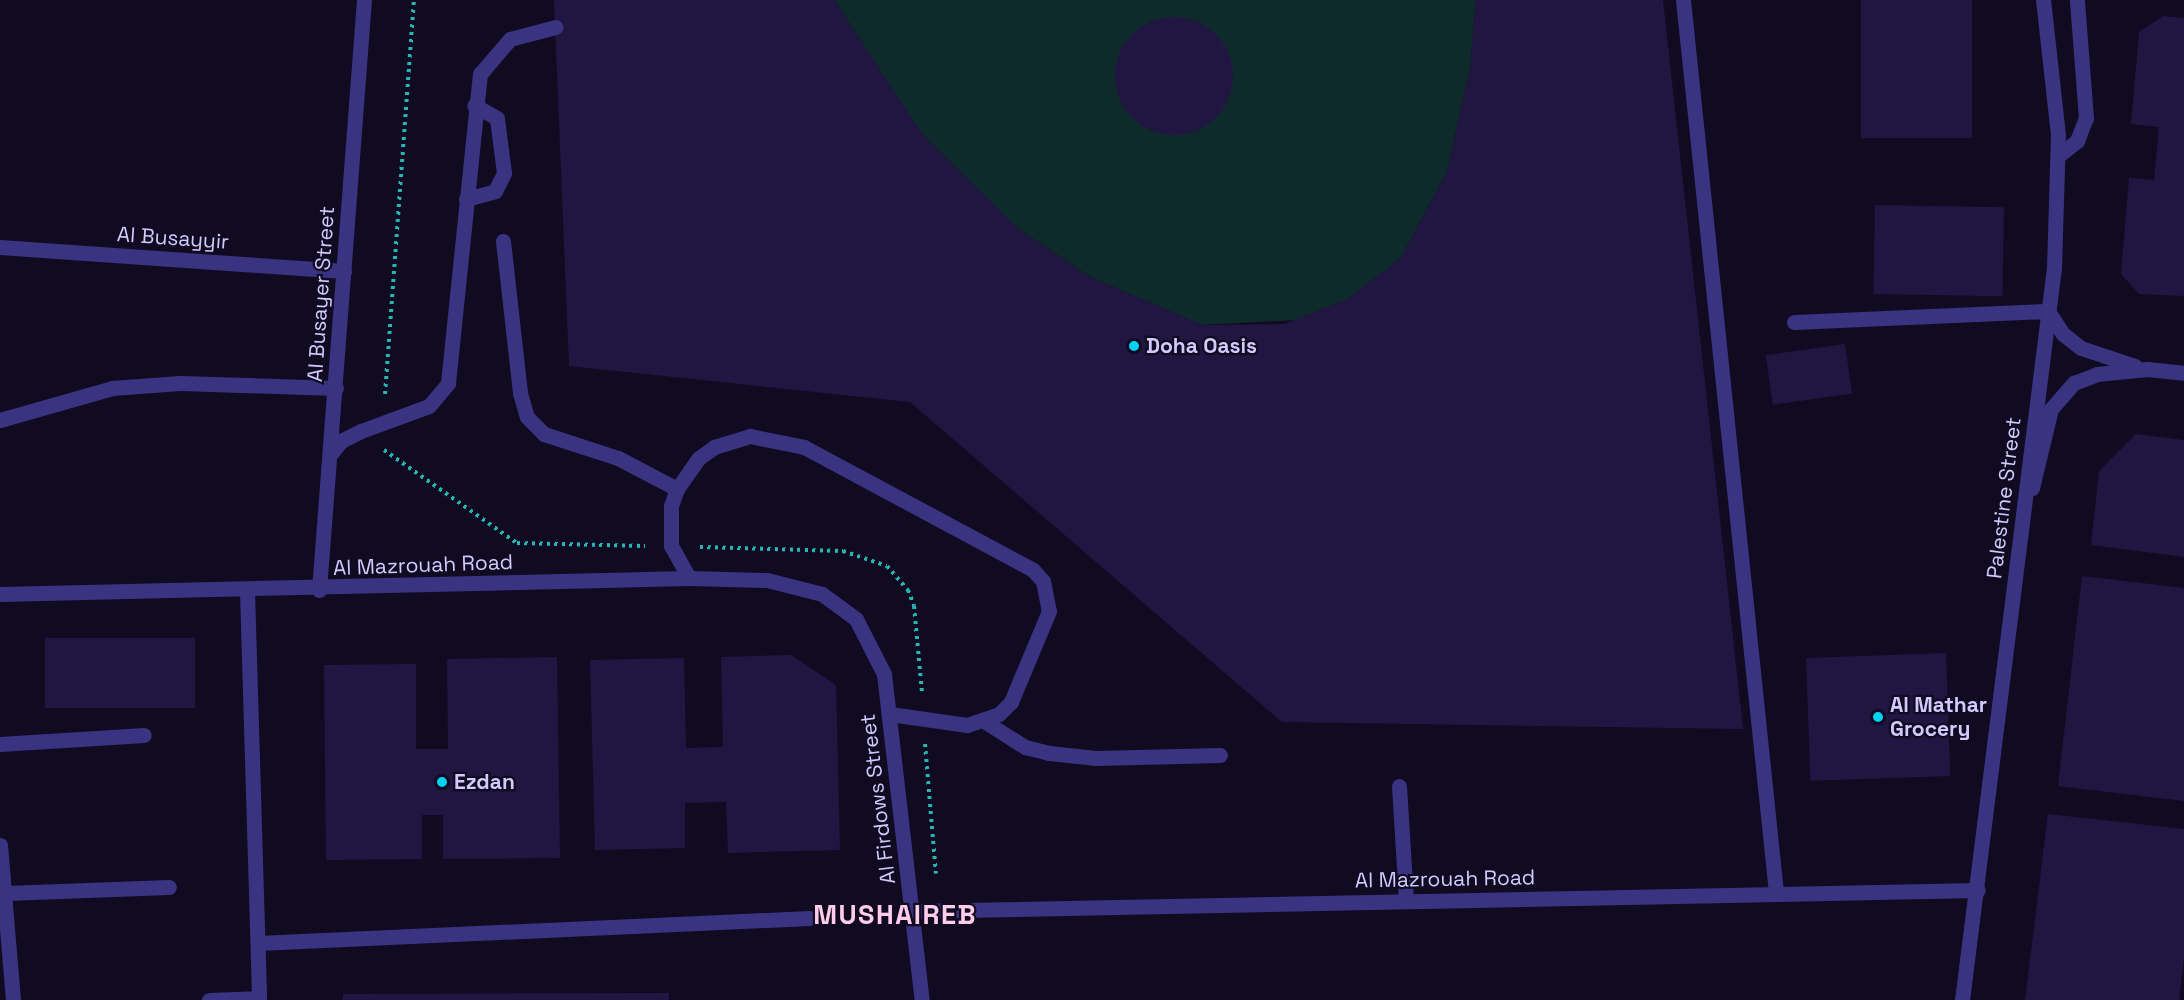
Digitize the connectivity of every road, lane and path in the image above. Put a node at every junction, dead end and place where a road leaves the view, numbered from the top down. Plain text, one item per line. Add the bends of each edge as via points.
1 (364, 0) edge
2 (1683, 0) edge
3 (2043, 0) edge
4 (2077, 0) edge
5 (555, 27) dead end
6 (474, 105) junction
7 (2059, 155) junction
8 (466, 199) junction
9 (503, 241) dead end
10 (0, 247) edge
11 (344, 271) junction
12 (2048, 311) junction
13 (1794, 322) dead end
14 (2147, 369) junction
15 (2184, 373) edge
16 (336, 388) junction
17 (0, 420) edge
18 (330, 455) junction
19 (677, 489) junction
20 (2023, 507) junction
21 (688, 578) junction
22 (319, 590) junction
23 (247, 591) junction
24 (0, 594) edge
25 (842, 605) joint
26 (890, 714) junction
27 (984, 722) junction
28 (144, 735) dead end
29 (0, 744) edge
30 (1220, 755) dead end
31 (1399, 786) dead end
32 (0, 845) edge
33 (169, 887) dead end
34 (1978, 890) junction
35 (1776, 892) junction
36 (6, 893) junction
37 (1406, 900) junction
38 (913, 911) junction
39 (809, 918) dead end
40 (258, 943) junction
41 (259, 999) edge
42 (13, 1000) edge
43 (209, 1000) edge
44 (922, 1000) edge
45 (1962, 1000) edge

1 - 11 street, Al Busayer Street
2 - 35 street via 1700,215
3 - 7 street, Palestine Street
4 - 7 street via 2086,118 2078,141
5 - 6 street via 524,31 498,48 480,74
6 - 8 street
6 - 8 street via 497,118 504,173 495,191
7 - 12 street, Palestine Street
8 - 18 street via 448,383 429,406 361,431 341,441
9 - 19 street via 520,393 527,417 544,434 618,458
10 - 11 street, Al Busayyir
11 - 16 street, Al Busayer Street
12 - 13 street
12 - 14 street via 2063,334 2081,348
12 - 20 street, Palestine Street
14 - 15 street
14 - 20 street via 2085,377 2064,390 2051,409 2039,468
16 - 17 street via 180,383 112,388
16 - 18 street, Al Busayer Street
18 - 22 street, Al Busayer Street
19 - 21 street via 671,506 672,546
19 - 27 street via 699,458 714,447 750,436 769,437 804,447 1033,570 1048,595 1047,618 1011,702
20 - 34 street, Palestine Street
21 - 22 street, Al Mazrouah Road
21 - 25 street, Al Mazrouah Road via 767,580 822,594
22 - 23 street, Al Mazrouah Road
23 - 24 street, Al Mazrouah Road
23 - 40 street
25 - 26 street, Al Firdows Street via 877,654
26 - 27 street via 967,725
26 - 38 street, Al Firdows Street
27 - 30 street via 1025,747 1049,753 1096,758
28 - 29 street
31 - 37 street
32 - 36 street
33 - 36 street
34 - 35 street, Al Mazrouah Road
34 - 45 street, Palestine Street
35 - 37 street, Al Mazrouah Road
36 - 42 street
37 - 38 street, Al Mazrouah Road
38 - 44 street, Al Firdows Street
39 - 40 street
40 - 41 street
41 - 43 street

